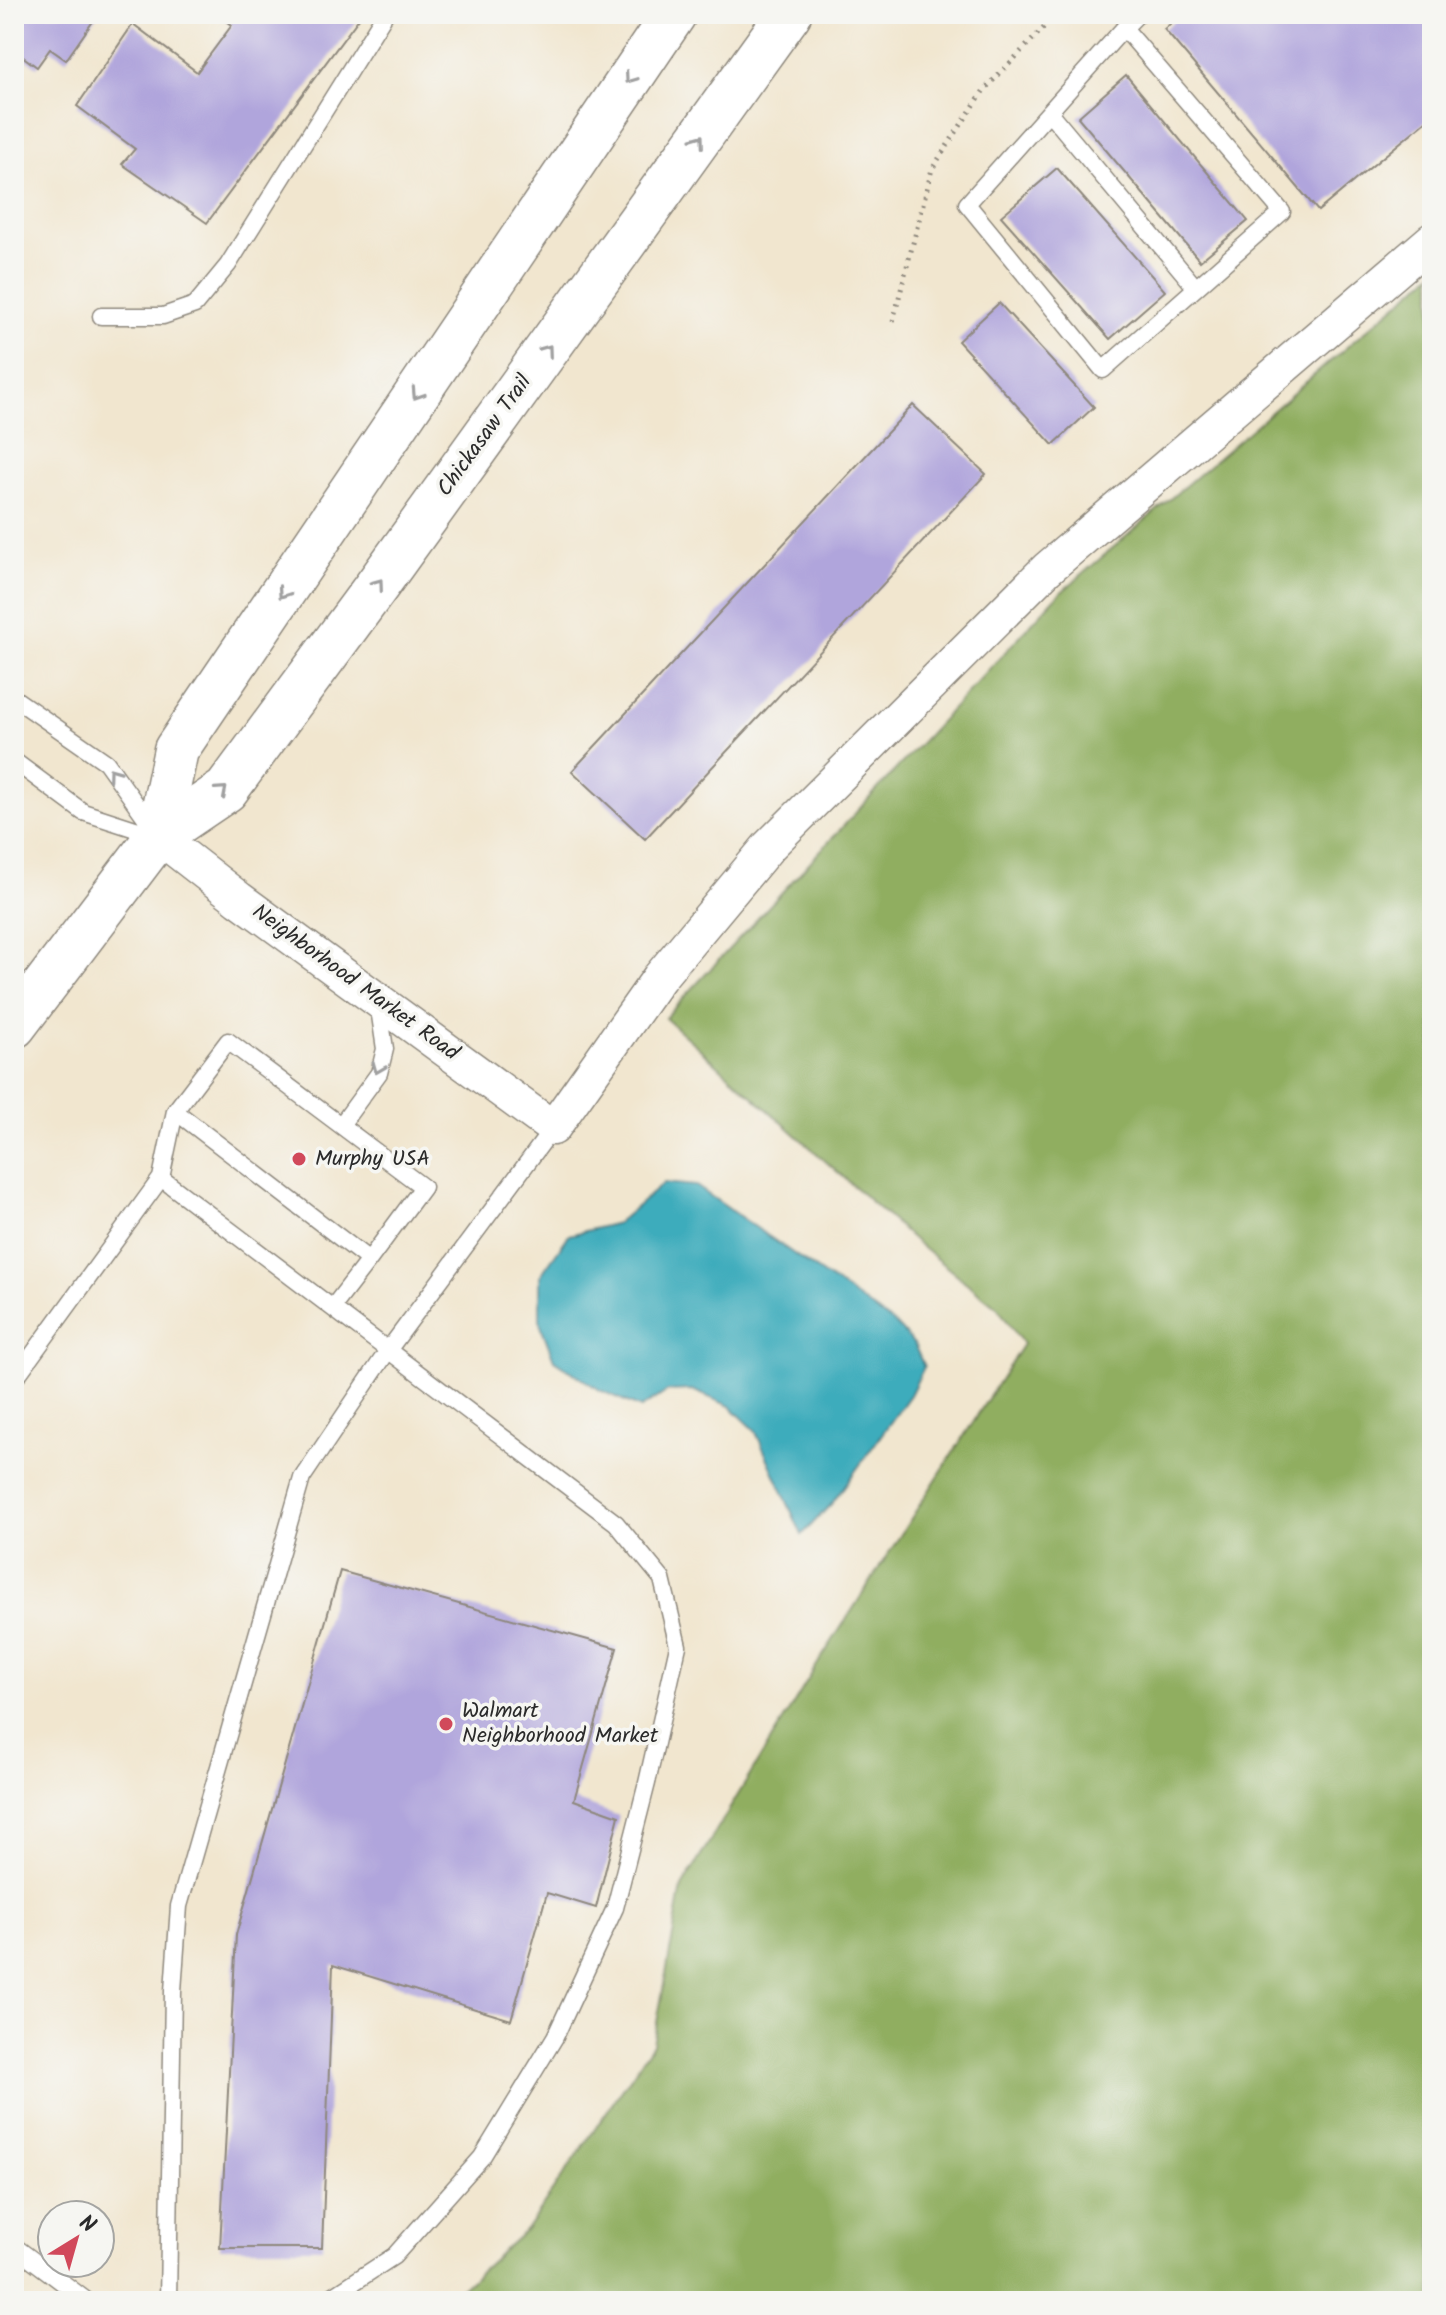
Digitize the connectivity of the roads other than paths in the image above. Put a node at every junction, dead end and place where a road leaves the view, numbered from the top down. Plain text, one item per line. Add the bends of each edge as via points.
1 (385, 14) edge
2 (674, 14) edge
3 (789, 14) edge
4 (1138, 14) edge
5 (1124, 28) junction
6 (1049, 112) junction
7 (1432, 240) edge
8 (1196, 288) junction
9 (101, 316) dead end
10 (14, 698) edge
11 (14, 761) edge
12 (158, 836) junction
13 (378, 1000) junction
14 (14, 1026) edge
15 (175, 1111) junction
16 (341, 1125) junction
17 (553, 1128) junction
18 (161, 1178) junction
19 (369, 1260) junction
20 (333, 1307) junction
21 (389, 1349) junction
22 (14, 1380) edge
23 (14, 2246) edge
24 (87, 2301) edge
25 (168, 2301) edge
26 (325, 2301) edge

1 - 9 lane via 228,265 195,305 163,316
2 -> 12 street, Chickasaw Trail via 176,750
12 -> 3 street, Chickasaw Trail via 226,790
4 - 5 lane
5 - 6 lane
5 - 8 lane via 1282,212
6 - 8 lane
6 - 8 lane via 967,204 1103,370
7 - 17 street via 1047,569 769,846 659,978
12 -> 10 lane via 106,762
11 - 12 lane via 83,812
12 - 13 street, Neighborhood Market Road
12 - 14 street, Chickasaw Trail
13 -> 16 lane via 385,1049 379,1073
13 - 17 street, Neighborhood Market Road
15 - 16 lane via 228,1041
15 - 18 lane
15 - 19 lane
16 - 19 lane via 423,1187
17 - 21 lane
18 - 20 lane
18 - 22 lane
19 - 20 lane
20 - 21 lane
21 - 25 lane via 302,1478 179,1906
21 - 26 lane via 616,1523 662,1579 678,1646 615,1908 555,2037 482,2157 394,2256
23 - 24 lane

